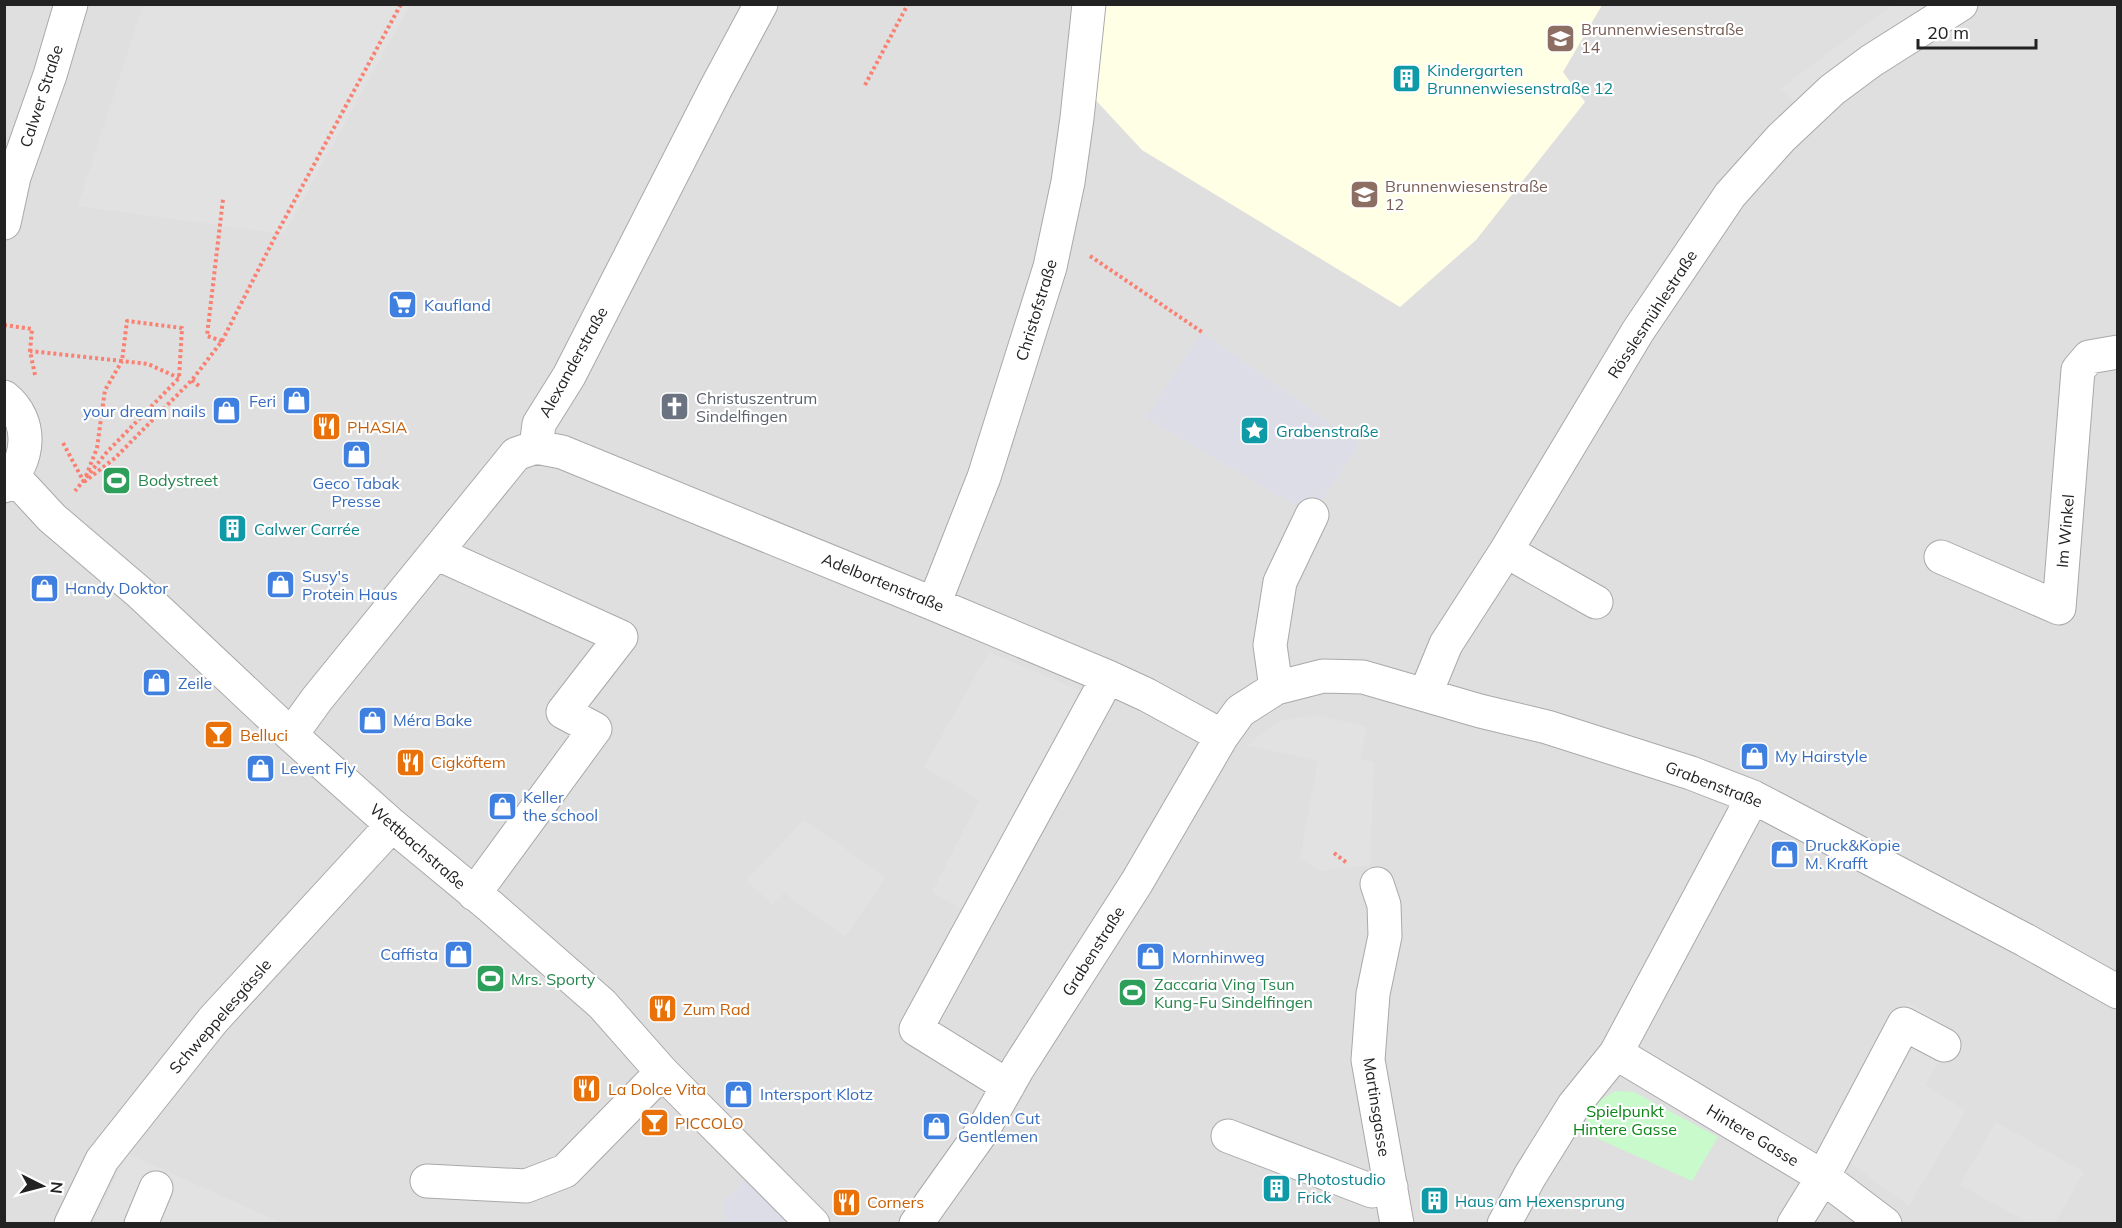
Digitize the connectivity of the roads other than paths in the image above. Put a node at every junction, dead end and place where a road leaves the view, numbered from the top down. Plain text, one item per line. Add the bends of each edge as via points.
1 (71, 4) edge
2 (761, 4) edge
3 (1089, 4) edge
4 (1961, 4) edge
5 (4, 223) edge
6 (2118, 352) edge
7 (4, 397) edge
8 (536, 447) junction
9 (9, 481) edge
10 (1312, 515) dead end
11 (1506, 551) junction
12 (436, 553) junction
13 (1941, 557) dead end
14 (1596, 602) dead end
15 (934, 604) junction
16 (1108, 677) junction
17 (1276, 688) junction
18 (1425, 694) junction
19 (291, 735) junction
20 (1222, 736) junction
21 (1754, 797) junction
22 (392, 825) junction
23 (1377, 884) dead end
24 (474, 894) junction
25 (2118, 993) edge
26 (1944, 1045) dead end
27 (1616, 1053) junction
28 (670, 1079) junction
29 (1008, 1086) junction
30 (1228, 1136) dead end
31 (1823, 1177) junction
32 (427, 1181) dead end
33 (1391, 1187) junction
34 (156, 1188) dead end
35 (80, 1221) edge
36 (141, 1224) edge
37 (813, 1224) edge
38 (916, 1224) edge
39 (1397, 1224) edge
40 (1504, 1224) edge
41 (1794, 1224) edge
42 (1885, 1224) edge

1 - 5 street, Calwer Straße via 14,177
2 - 8 street, Alexanderstraße via 569,376 539,424
3 - 15 street, Christofstraße via 1068,182 1050,267 984,477
4 - 11 street, Rösslesmühlestraße via 1870,61 1832,90 1781,138 1730,195 1638,331
6 - 13 street, Im Winkel via 2089,357 2078,370 2059,608
7 - 9 street via 22,420 26,440 23,459
8 - 12 street via 516,454
8 - 15 street, Adelbortenstraße via 562,452
9 - 19 street, Wettbachstraße via 140,593
10 - 17 street via 1280,582 1270,645
11 - 14 street
11 - 18 street, Rösslesmühlestraße via 1446,644
12 - 19 street
12 - 24 street via 621,637 563,712 595,729
15 - 16 street, Adelbortenstraße
16 - 20 street, Adelbortenstraße
16 - 29 street via 916,1029
17 - 18 street, Grabenstraße via 1323,675 1363,677
17 - 20 street, Grabenstraße via 1240,711
18 - 21 street, Grabenstraße via 1569,734
19 - 22 street, Wettbachstraße
20 - 29 street, Grabenstraße via 1137,882
21 - 25 street, Grabenstraße
21 - 27 street
22 - 24 street, Wettbachstraße
22 - 35 street, Schweppelesgässle via 213,1020 102,1160
23 - 33 street, Martinsgasse via 1384,906 1385,936 1372,994 1368,1060
24 - 28 street, Wettbachstraße via 602,1004
26 - 31 street via 1904,1024
27 - 31 street, Hintere Gasse
27 - 40 street via 1574,1105
28 - 32 street via 565,1171 526,1186
28 - 37 street, Wettbachstraße
29 - 38 street, Grabenstraße via 983,1130
30 - 33 street via 1372,1191
31 - 41 street
31 - 42 street, Hintere Gasse
33 - 39 street, Martinsgasse
34 - 36 street

